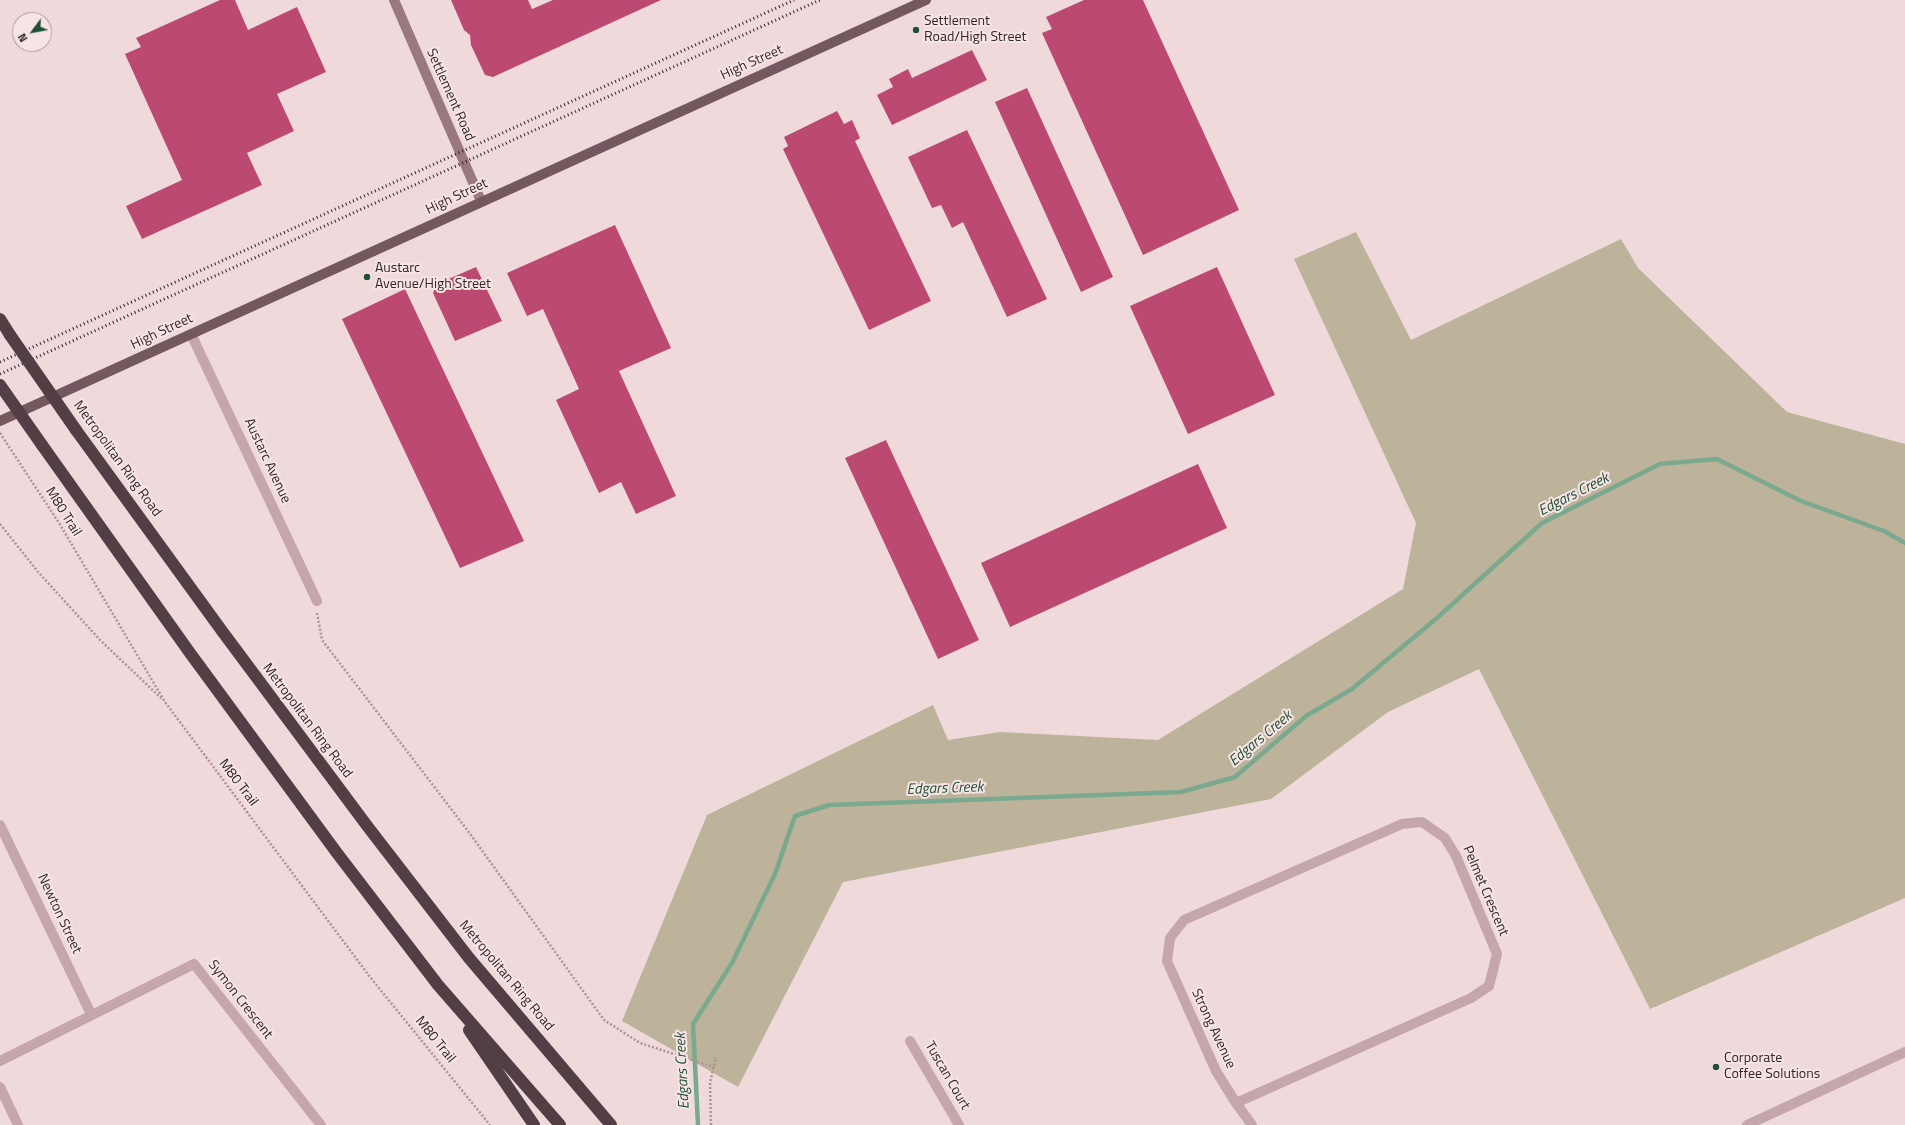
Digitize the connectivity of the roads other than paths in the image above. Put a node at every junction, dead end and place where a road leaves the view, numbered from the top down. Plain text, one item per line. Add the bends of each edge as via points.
1 (394, 0) edge
2 (926, 0) edge
3 (481, 201) junction
4 (0, 319) edge
5 (191, 334) junction
6 (0, 385) edge
7 (0, 421) edge
8 (317, 601) road end
9 (0, 825) edge
10 (1170, 938) joint
11 (438, 984) junction
12 (91, 1014) junction
13 (910, 1041) dead end
14 (1905, 1052) edge
15 (0, 1061) edge
16 (0, 1086) edge
17 (1236, 1104) junction
18 (18, 1125) edge
19 (321, 1125) edge
20 (534, 1125) edge
21 (560, 1125) edge
22 (611, 1125) edge
23 (959, 1125) edge
24 (1252, 1125) edge
25 (1747, 1125) edge

1 - 3 main road, Settlement Road
2 - 3 main road, High Street
3 - 5 main road, High Street
4 - 22 highway, Metropolitan Ring Road, bridge via 76,430 230,643 368,827 469,958
5 - 7 main road, High Street
5 - 8 street, Austarc Avenue
6 - 11 highway, bridge via 286,785
9 - 12 street, Newton Street
10 - 17 street, Strong Avenue via 1167,961 1216,1071
10 - 17 street, Pelmet Crescent via 1184,920 1402,824 1422,822 1446,838 1497,954 1489,986 1471,998
11 - 20 highway
11 - 21 highway
12 - 15 street
12 - 19 street, Symon Crescent via 194,964
13 - 23 street, Tuscan Court
14 - 25 street
16 - 18 street
17 - 24 street, Strong Avenue

